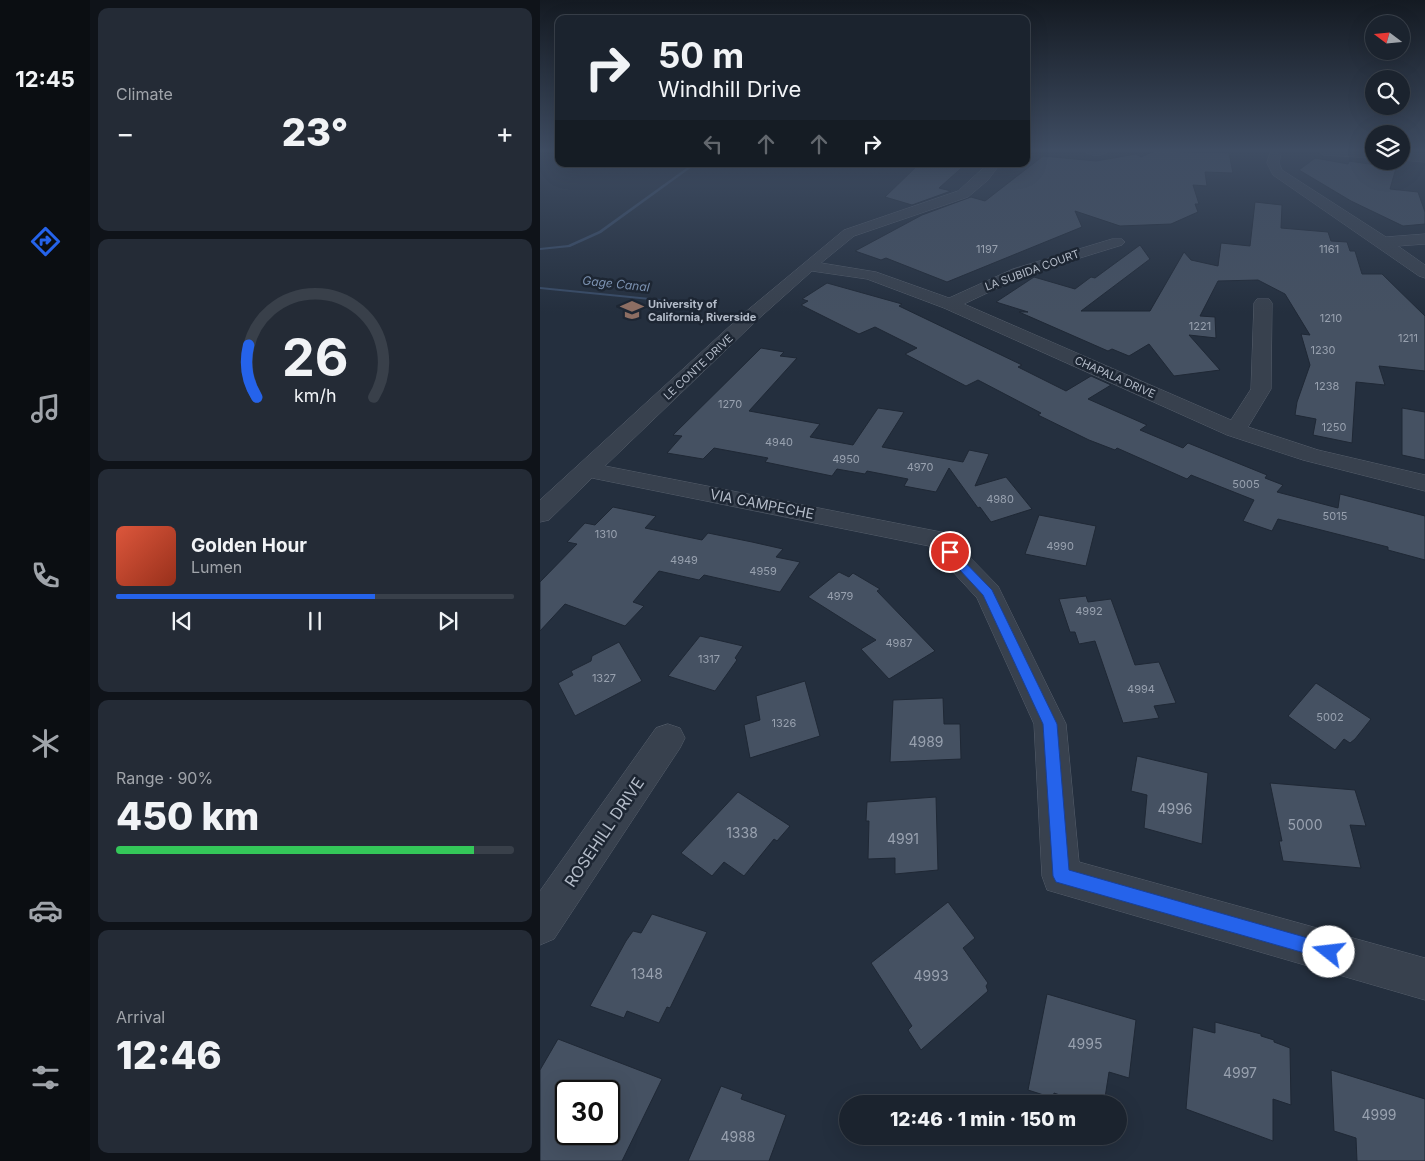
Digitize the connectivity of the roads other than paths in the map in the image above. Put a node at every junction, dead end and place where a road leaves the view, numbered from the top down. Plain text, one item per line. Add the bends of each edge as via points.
1 (931, 205) edge
2 (1314, 205) edge
3 (1325, 205) edge
4 (1336, 213) junction
5 (1425, 239) edge
6 (1117, 242) dead end
7 (1385, 242) junction
8 (808, 266) junction
9 (1425, 273) edge
10 (1263, 303) dead end
11 (950, 304) junction
12 (1235, 430) junction
13 (588, 470) junction
14 (1425, 483) edge
15 (540, 514) edge
16 (668, 738) dead end
17 (540, 926) edge
18 (1425, 979) edge

1 - 8 street, LE CONTE DRIVE via 849,234
2 - 4 street
3 - 4 street
4 - 7 street
5 - 7 street
6 - 11 street, LA SUBIDA COURT via 1019,272
7 - 9 street
8 - 11 street, CHAPALA DRIVE via 870,275
8 - 13 street, LE CONTE DRIVE
10 - 12 street via 1261,389
11 - 12 street, CHAPALA DRIVE
12 - 14 street, CHAPALA DRIVE via 1311,455
13 - 15 street, LE CONTE DRIVE
13 - 18 street, VIA CAMPECHE via 937,539 988,593 1050,724 1061,876
16 - 17 street, ROSEHILL DRIVE

